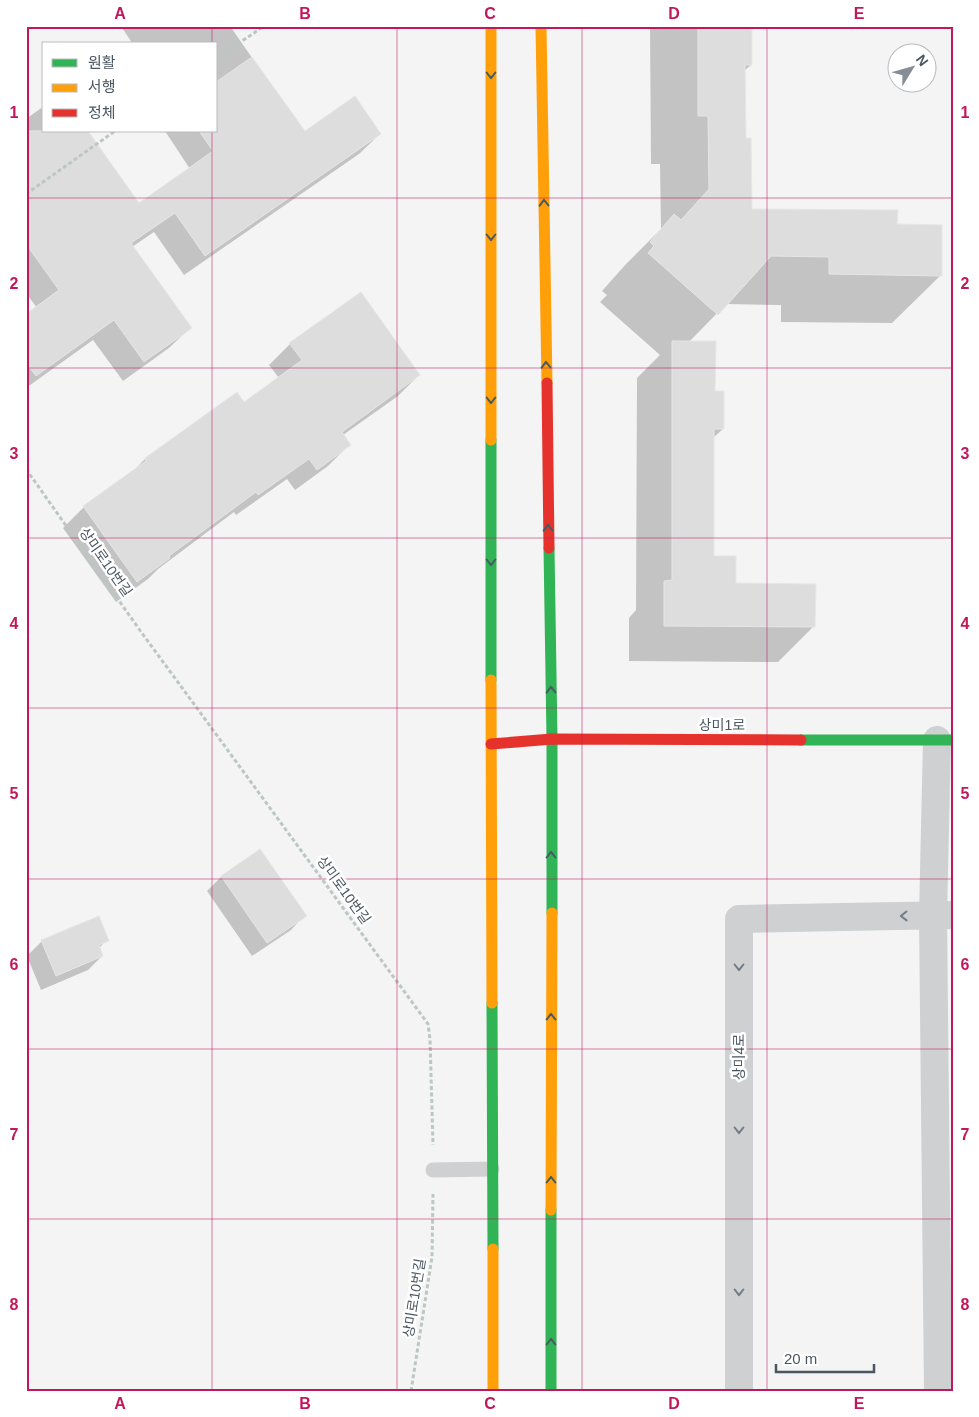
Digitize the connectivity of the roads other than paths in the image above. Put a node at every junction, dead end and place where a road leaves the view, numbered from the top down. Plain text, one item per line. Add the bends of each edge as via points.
1 (491, 26) edge
2 (541, 26) edge
3 (552, 739) junction
4 (945, 740) edge
5 (491, 744) junction
6 (943, 915) edge
7 (492, 1169) junction
8 (433, 1170) road end
9 (493, 1391) edge
10 (551, 1391) edge
11 (739, 1391) edge
12 (938, 1391) edge

1 -> 5 street
3 -> 2 street
3 - 4 street, 상미1로
3 - 5 street, 상미1로
10 -> 3 street
4 - 6 street
5 - 7 street
6 -> 11 street, 상미4로 via 739,918
6 - 12 street
7 - 8 lane
7 - 9 street

